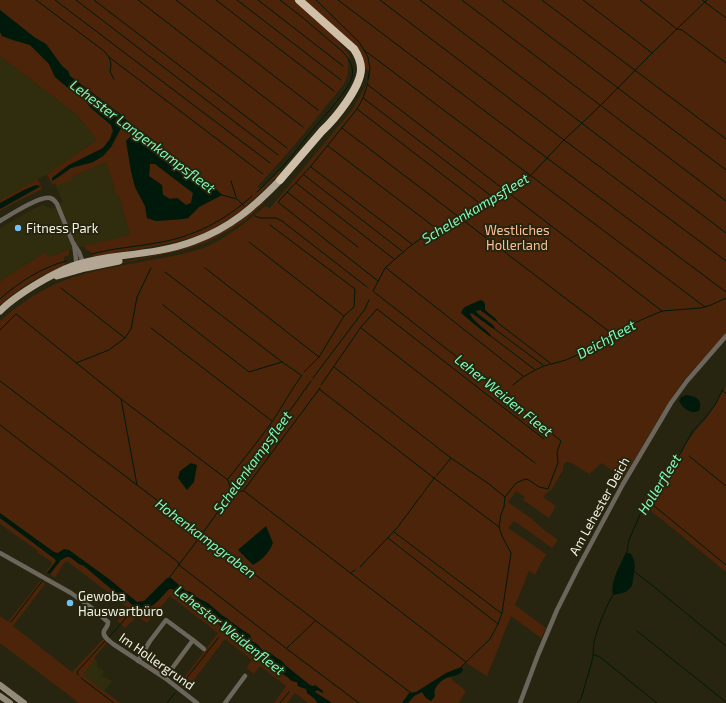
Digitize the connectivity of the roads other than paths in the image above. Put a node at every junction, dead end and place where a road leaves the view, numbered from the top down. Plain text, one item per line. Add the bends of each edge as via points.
1 (299, 0) edge
2 (280, 180) joint
3 (0, 221) edge
4 (80, 266) junction
5 (0, 311) edge
6 (726, 336) edge
7 (0, 553) edge
8 (193, 640) junction
9 (204, 649) dead end
10 (138, 661) junction
11 (245, 676) dead end
12 (165, 678) junction
13 (0, 685) edge
14 (0, 696) edge
15 (10, 703) edge
16 (24, 703) edge
17 (197, 703) edge
18 (225, 703) edge
19 (520, 703) edge

1 - 2 highway via 354,49 361,69 357,84 346,102
2 - 4 main road via 250,209 212,234 179,246 119,256
3 - 4 street via 43,198 54,199 79,252
4 - 5 main road via 42,281 6,304
6 - 19 street, Am Lehester Deich via 671,403 623,484 557,610
7 - 10 street, Im Hollergrund via 71,593 92,608 108,622 104,632 107,639
8 - 9 street
8 - 10 street via 166,620
8 - 12 street
10 - 12 street, Im Hollergrund
11 - 18 street
12 - 17 street, Im Hollergrund
13 - 16 main road
14 - 15 main road

